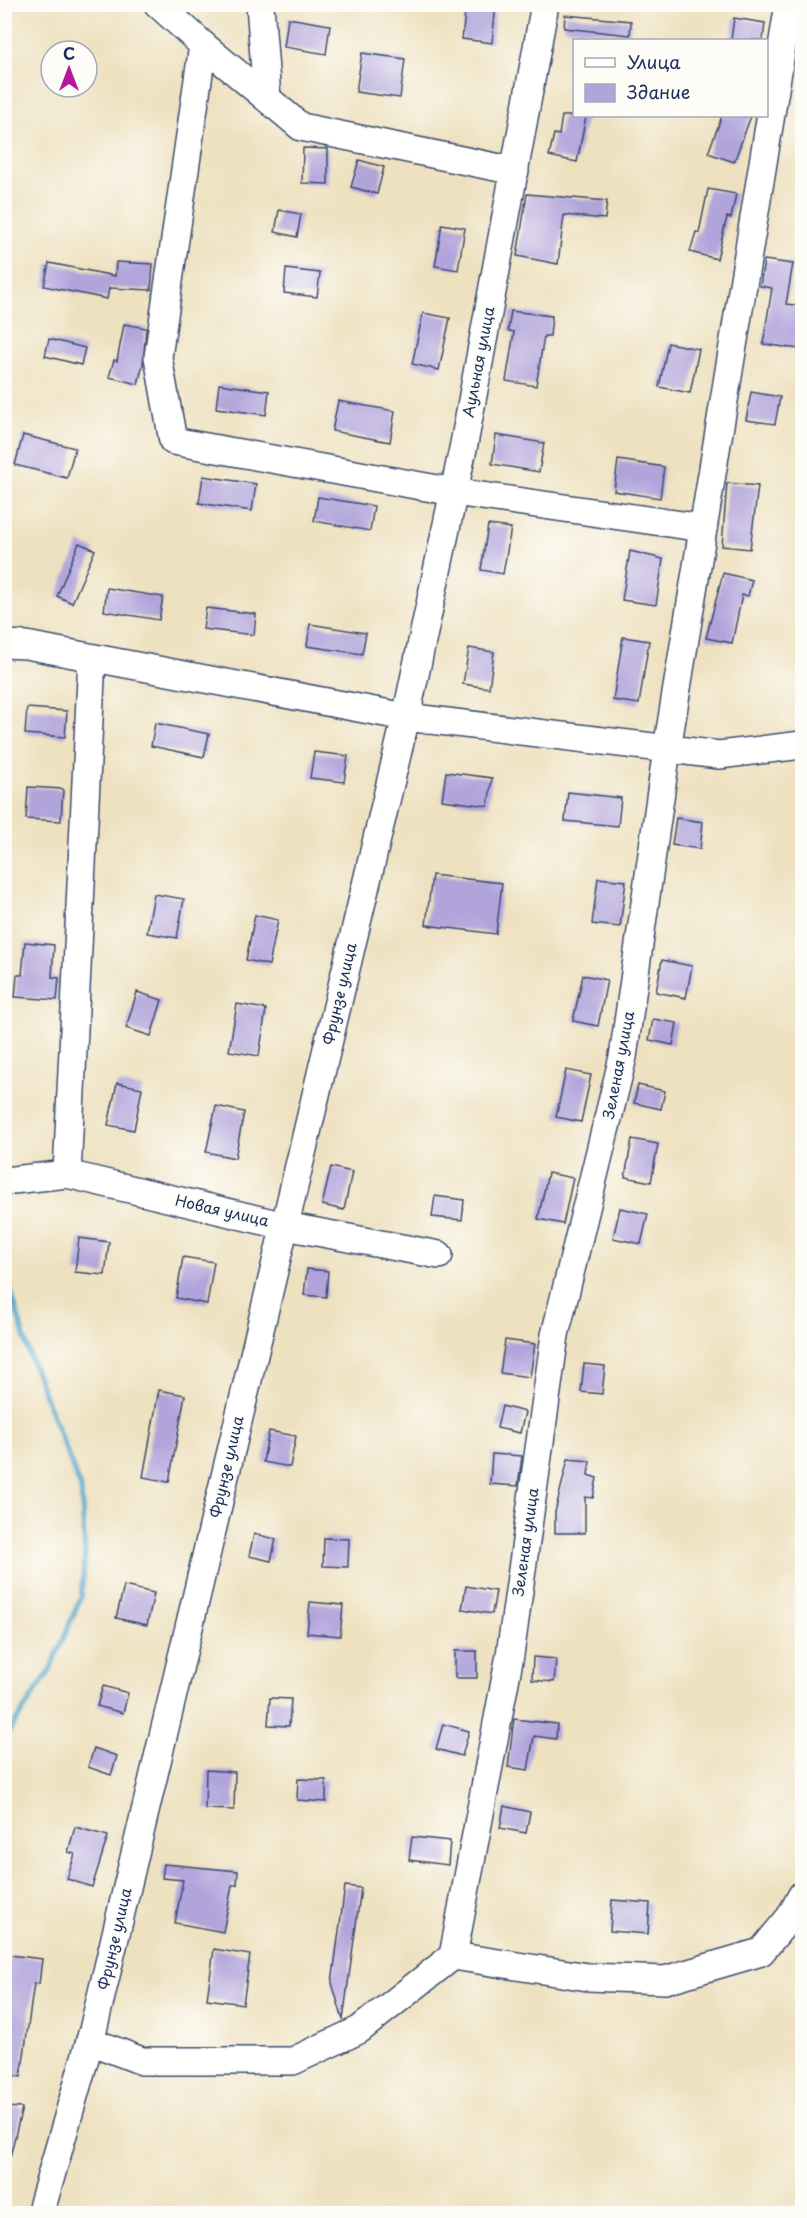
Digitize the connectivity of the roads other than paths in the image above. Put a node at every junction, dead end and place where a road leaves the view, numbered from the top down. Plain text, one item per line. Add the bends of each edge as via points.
1 (158, 4) edge
2 (260, 4) edge
3 (545, 4) edge
4 (789, 4) edge
5 (203, 45) junction
6 (267, 99) junction
7 (514, 171) junction
8 (454, 492) junction
9 (703, 528) junction
10 (4, 644) edge
11 (92, 658) junction
12 (406, 717) junction
13 (802, 745) edge
14 (667, 749) junction
15 (67, 1174) junction
16 (4, 1181) edge
17 (285, 1226) junction
18 (439, 1255) dead end
19 (802, 1895) edge
20 (453, 1956) junction
21 (90, 2041) junction
22 (40, 2214) edge

1 - 5 street
2 - 6 street
3 - 7 street, Аульная улица
4 - 9 street, Зеленая улица
5 - 6 street
5 - 8 street via 158,357 173,441
6 - 7 street via 301,127
7 - 8 street, Аульная улица
8 - 9 street
8 - 12 street, Аульная улица
9 - 14 street, Зеленая улица
10 - 11 street
11 - 12 street
11 - 15 street
12 - 14 street
12 - 17 street, Фрунзе улица
13 - 14 street via 719,755
14 - 20 street, Зеленая улица via 624,1057 555,1335 510,1655
15 - 16 street, Новая улица
15 - 17 street, Новая улица
17 - 18 street, Новая улица
17 - 21 street, Фрунзе улица
19 - 20 street via 761,1953 665,1980 588,1977
20 - 21 street via 359,2030 293,2061 142,2061
21 - 22 street, Фрунзе улица

